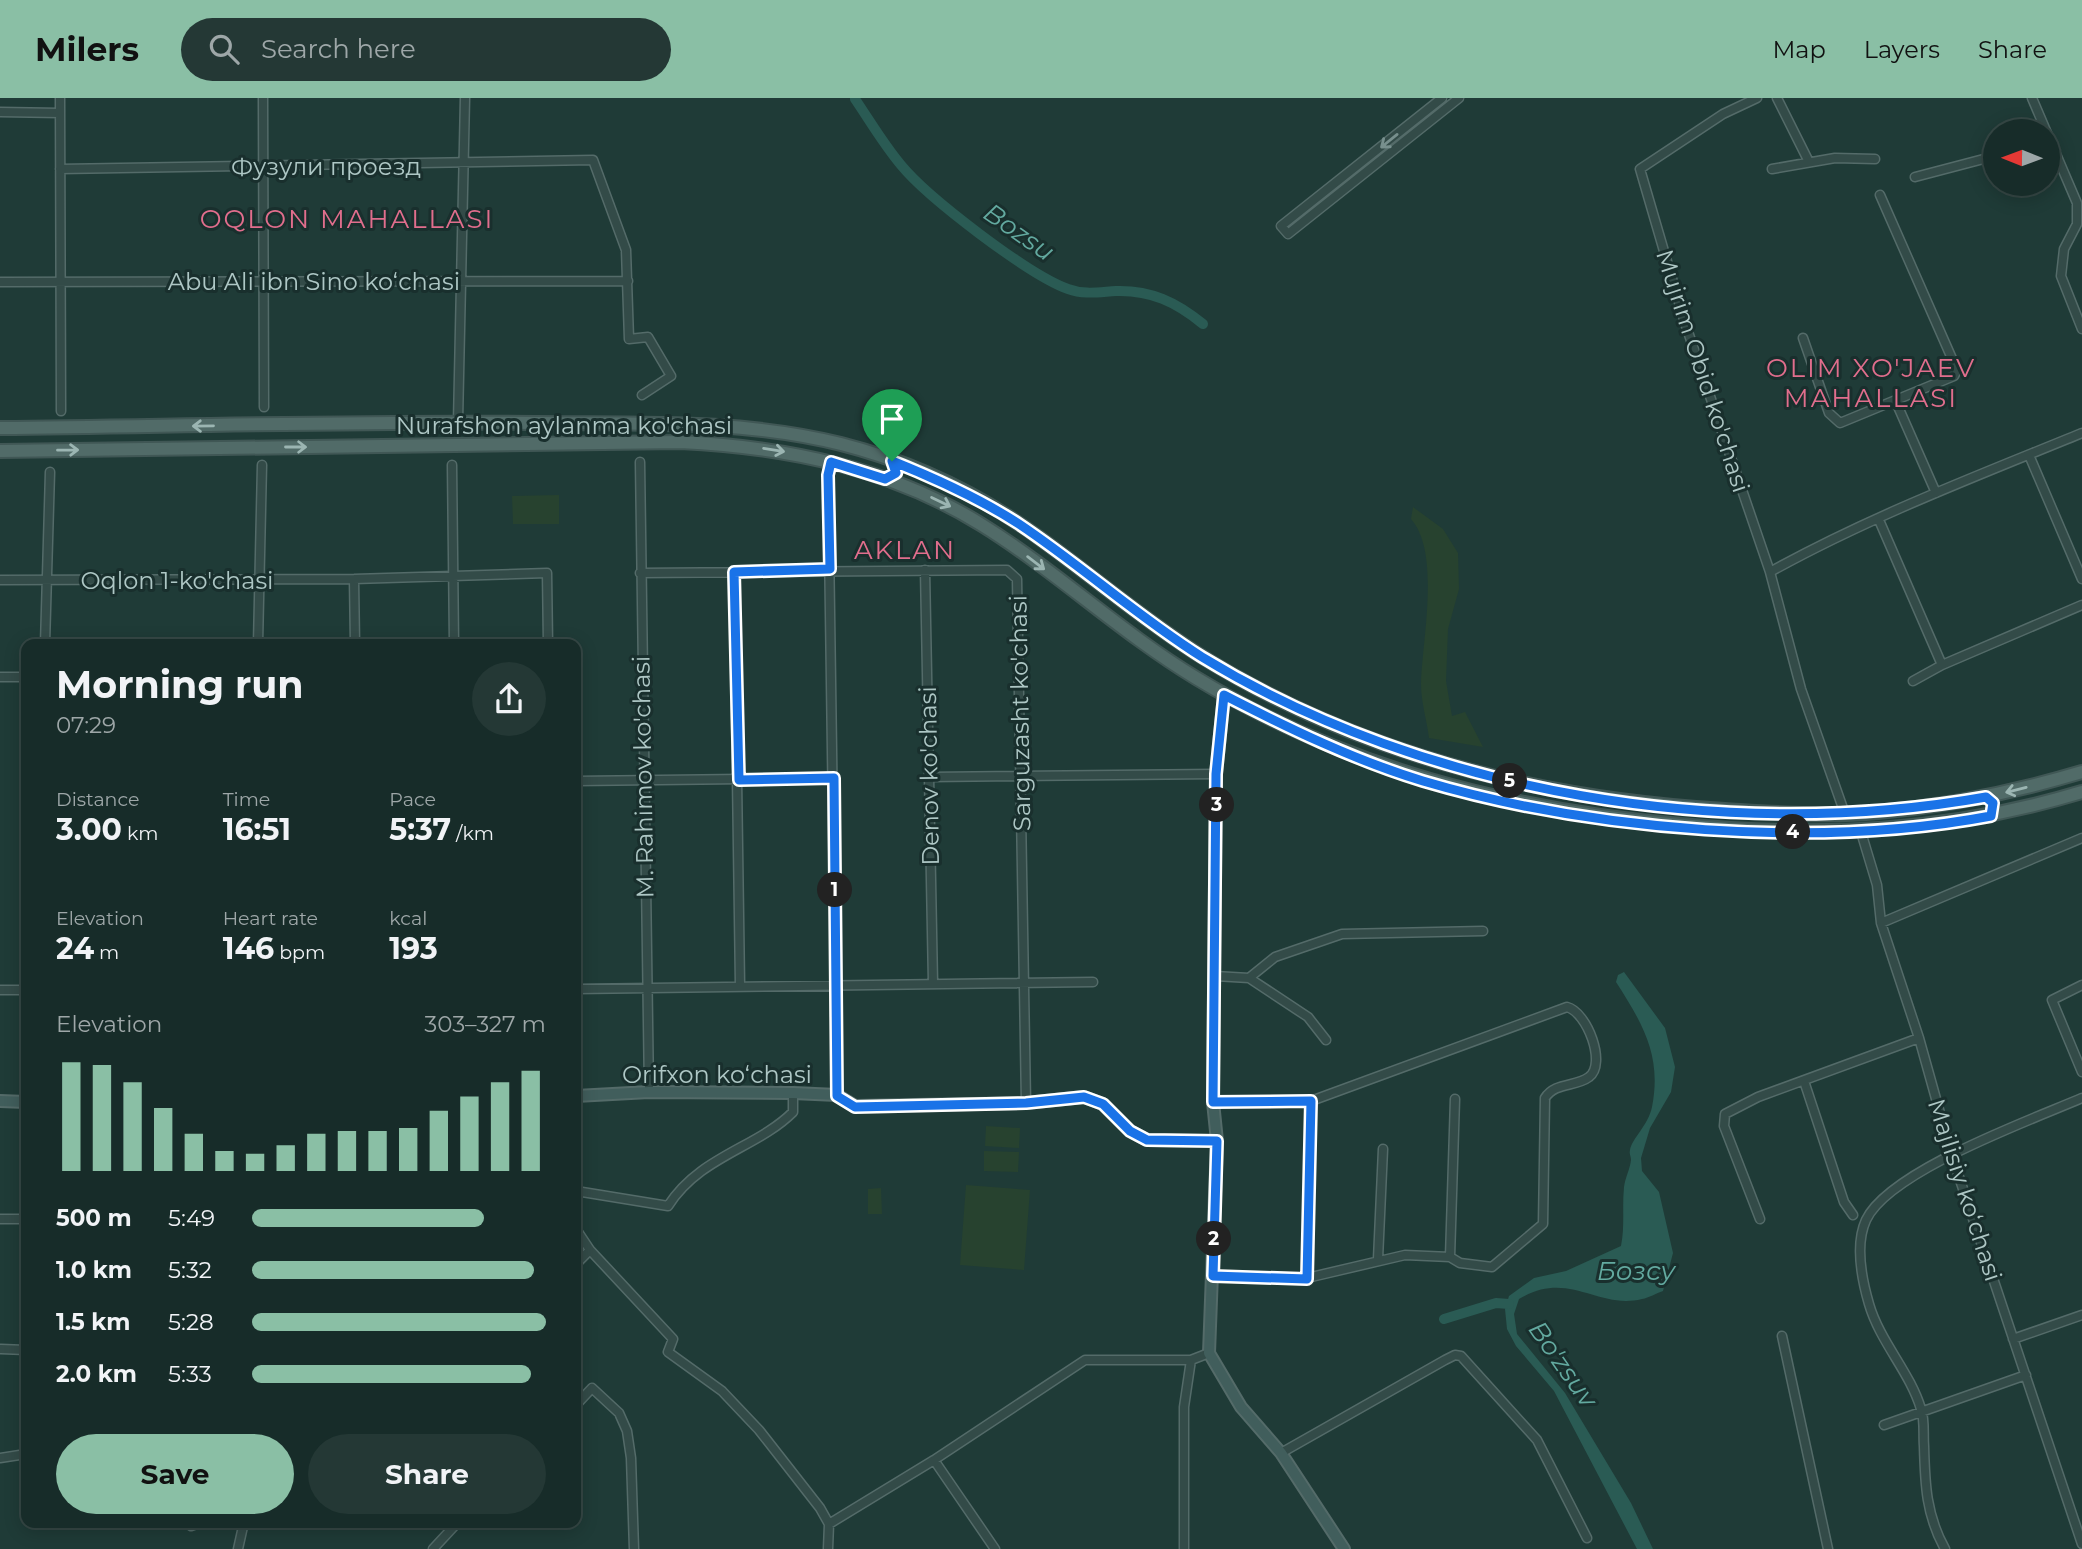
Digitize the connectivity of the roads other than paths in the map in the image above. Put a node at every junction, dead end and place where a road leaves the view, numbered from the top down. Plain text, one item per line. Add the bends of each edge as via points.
1 (60, 98) edge
2 (263, 98) edge
3 (465, 98) edge
4 (1442, 98) edge
5 (1460, 98) edge
6 (1757, 98) edge
7 (1777, 98) edge
8 (2032, 98) edge
9 (0, 113) edge
10 (60, 113) junction
11 (2041, 119) edge
12 (1875, 159) dead end
13 (1983, 159) edge
14 (1809, 162) junction
15 (2060, 162) edge
16 (463, 165) junction
17 (263, 166) junction
18 (60, 169) junction
19 (1772, 169) dead end
20 (1915, 177) dead end
21 (1880, 195) dead end
22 (2078, 234) edge
23 (263, 281) junction
24 (461, 281) junction
25 (628, 281) junction
26 (0, 282) edge
27 (60, 282) junction
28 (2082, 329) edge
29 (1802, 338) dead end
30 (642, 395) dead end
31 (1896, 402) junction
32 (264, 407) dead end
33 (61, 411) dead end
34 (458, 422) junction
35 (0, 428) edge
36 (2082, 433) edge
37 (0, 451) edge
38 (2029, 455) junction
39 (892, 461) junction
40 (640, 462) dead end
41 (831, 462) junction
42 (452, 464) dead end
43 (262, 465) dead end
44 (50, 472) dead end
45 (885, 479) junction
46 (1936, 493) junction
47 (991, 507) junction
48 (1879, 520) junction
49 (980, 524) junction
50 (830, 569) junction
51 (925, 570) junction
52 (734, 572) junction
53 (1770, 572) junction
54 (640, 573) junction
55 (454, 577) junction
56 (354, 579) junction
57 (2082, 579) edge
58 (0, 580) edge
59 (46, 580) junction
60 (258, 580) junction
61 (2082, 605) edge
62 (45, 639) edge
63 (258, 639) edge
64 (355, 639) edge
65 (454, 639) edge
66 (548, 639) edge
67 (1942, 665) junction
68 (0, 677) edge
69 (21, 677) edge
70 (1913, 681) dead end
71 (1224, 695) junction
72 (1429, 759) junction
73 (2082, 772) edge
74 (1216, 774) junction
75 (1021, 776) junction
76 (930, 777) junction
77 (834, 778) junction
78 (643, 779) junction
79 (581, 780) edge
80 (739, 780) junction
81 (1423, 780) junction
82 (2082, 792) edge
83 (1986, 797) junction
84 (1648, 804) junction
85 (1845, 814) junction
86 (1991, 816) junction
87 (1647, 822) junction
88 (1861, 832) junction
89 (2082, 838) edge
90 (1881, 923) junction
91 (1483, 931) dead end
92 (1215, 976) junction
93 (1249, 978) junction
94 (1025, 982) junction
95 (1093, 982) dead end
96 (933, 983) junction
97 (836, 984) junction
98 (740, 985) junction
99 (2082, 985) edge
100 (645, 987) junction
101 (581, 989) edge
102 (0, 990) edge
103 (21, 990) edge
104 (1919, 1038) junction
105 (1326, 1040) dead end
106 (2082, 1072) edge
107 (1804, 1081) junction
108 (649, 1092) junction
109 (793, 1093) junction
110 (581, 1096) edge
111 (837, 1096) junction
112 (2082, 1098) edge
113 (1455, 1099) dead end
114 (0, 1101) edge
115 (1311, 1101) junction
116 (21, 1102) edge
117 (1213, 1102) junction
118 (1026, 1103) junction
119 (1217, 1141) junction
120 (1383, 1149) dead end
121 (1952, 1156) junction
122 (581, 1192) edge
123 (1853, 1215) dead end
124 (0, 1219) edge
125 (21, 1219) edge
126 (1760, 1219) dead end
127 (581, 1236) edge
128 (590, 1250) junction
129 (1450, 1257) junction
130 (581, 1259) edge
131 (1378, 1259) junction
132 (1213, 1276) junction
133 (1307, 1279) junction
134 (2082, 1315) edge
135 (1782, 1336) dead end
136 (2013, 1339) junction
137 (1, 1349) edge
138 (21, 1350) edge
139 (1209, 1353) junction
140 (1191, 1360) junction
141 (2026, 1375) junction
142 (581, 1400) edge
143 (1922, 1412) junction
144 (1884, 1424) dead end
145 (1281, 1453) junction
146 (21, 1455) edge
147 (0, 1458) edge
148 (934, 1460) junction
149 (829, 1524) junction
150 (243, 1528) edge
151 (452, 1528) edge
152 (2080, 1531) edge
153 (1587, 1538) dead end
154 (2082, 1544) edge
155 (238, 1549) edge
156 (433, 1549) edge
157 (634, 1549) edge
158 (828, 1549) edge
159 (995, 1549) edge
160 (1184, 1549) edge
161 (1344, 1549) edge
162 (1828, 1549) edge
163 (1945, 1549) edge

1 - 10 street
2 - 17 street
3 - 16 street
4 -> 5 street via 1281,226 1287,234
6 - 53 street, Mujrim Obid ko'chasi via 1723,114 1640,169 1685,323
7 - 14 street
8 - 11 street
9 - 10 street
10 - 18 street
12 - 14 street
13 - 20 street
14 - 19 street
15 - 22 street via 2077,202
16 - 17 street, Фузули проезд
16 - 24 street
16 - 25 street, Фузули проезд via 593,160 626,250
17 - 18 street, Фузули проезд
17 - 23 street
18 - 27 street
21 - 31 street via 1957,370 1954,376
22 - 28 street via 2064,249 2061,275
23 - 24 street, Abu Ali ibn Sino koʻchasi
23 - 27 street, Abu Ali ibn Sino koʻchasi
23 - 32 street
24 - 25 street, Abu Ali ibn Sino koʻchasi
24 - 34 street
25 - 30 street via 629,339 648,337 671,376
26 - 27 street, Abu Ali ibn Sino koʻchasi
27 - 33 street
29 - 31 street via 1829,413 1840,423
31 - 46 street
34 -> 35 main road, Nurafshon aylanma ko'chasi
34 - 39 main road, Nurafshon aylanma ko'chasi via 743,426 828,441
36 - 38 street
37 -> 41 main road, Nurafshon aylanma ko'chasi via 680,443 766,449
38 - 46 street
38 - 57 street
39 - 45 main road via 896,473
39 - 47 main road, Nurafshon aylanma ko'chasi
40 - 54 street, M. Rahimov ko'chasi
41 - 45 main road, Nurafshon aylanma ko'chasi
41 - 50 street
42 - 55 street
43 - 60 street
44 - 59 street
45 -> 49 main road, Nurafshon aylanma ko'chasi
46 - 48 street
47 - 49 main road via 980,512
47 - 72 main road, Nurafshon aylanma ko'chasi via 1226,671 1338,728
48 - 53 street
48 - 67 street
49 -> 71 main road, Nurafshon aylanma ko'chasi via 1136,639
50 - 51 street, Sarguzasht ko'chasi
50 - 52 street, Sarguzasht ko'chasi
50 - 77 street
51 - 75 street, Sarguzasht ko'chasi via 1007,570 1017,579
51 - 76 street, Denov ko'chasi
52 - 54 street, Sarguzasht ko'chasi
52 - 80 street
53 - 85 street, Mujrim Obid ko'chasi via 1793,664
54 - 78 street, M. Rahimov ko'chasi
55 - 56 street, Oqlon 1-ko'chasi
55 - 65 street
55 - 66 street, Oqlon 1-ko'chasi via 547,573
56 - 60 street, Oqlon 1-ko'chasi
56 - 64 street
58 - 59 street, Oqlon 1-ko'chasi
59 - 60 street, Oqlon 1-ko'chasi
59 - 62 street
60 - 63 street
61 - 67 street
67 - 70 street
68 - 69 street
71 - 74 street
71 - 81 main road, Nurafshon aylanma ko'chasi via 1311,738
72 - 81 main road via 1433,772
72 - 84 main road, Nurafshon aylanma ko'chasi via 1553,791
73 -> 83 main road, Nurafshon aylanma ko'chasi
74 - 75 street
74 - 92 street
75 - 76 street
75 - 94 street, Sarguzasht ko'chasi
76 - 96 street, Denov ko'chasi
77 - 80 street
77 - 97 street
78 - 79 street
78 - 80 street
78 - 100 street, M. Rahimov ko'chasi
80 - 98 street
81 - 87 main road, Nurafshon aylanma ko'chasi via 1531,806
82 - 86 main road, Nurafshon aylanma ko'chasi
83 - 85 main road, Nurafshon aylanma ko'chasi
83 - 86 main road via 1994,805
84 - 85 main road, Nurafshon aylanma ko'chasi
84 - 87 main road via 1642,813
86 - 88 main road, Nurafshon aylanma ko'chasi
87 - 88 main road, Nurafshon aylanma ko'chasi
88 - 90 street, Majlisiy koʻchasi via 1877,885
89 - 90 street
90 - 104 street, Majlisiy koʻchasi
91 - 93 street via 1342,934 1275,957
92 - 93 street
92 - 117 street
93 - 105 street via 1308,1017
94 - 95 street
94 - 96 street
94 - 118 street, Sarguzasht ko'chasi
96 - 97 street
97 - 98 street
97 - 111 street
98 - 100 street
99 - 106 street via 2052,1000
100 - 101 street
100 - 108 street, M. Rahimov ko'chasi
102 - 103 street
104 - 107 street
104 - 121 street, Majlisiy koʻchasi
107 - 123 street via 1844,1202
107 - 126 street via 1725,1114 1724,1126
108 - 109 street, Orifxon koʻchasi
108 - 110 street, Orifxon koʻchasi
109 - 111 street, Orifxon koʻchasi
109 - 122 street via 793,1112 783,1122 713,1160 668,1206
111 - 118 street, Orifxon koʻchasi via 855,1107
112 - 121 street
113 - 129 street
114 - 116 street
115 - 117 street
115 - 129 street via 1567,1007 1582,1016 1597,1055 1595,1068 1589,1078 1556,1088 1545,1098 1541,1228 1492,1267 1460,1263
115 - 133 street
117 - 119 street
118 - 119 street, Orifxon koʻchasi via 1091,1098 1147,1140
119 - 132 street
120 - 131 street
121 - 136 street, Majlisiy koʻchasi
121 - 143 street via 1894,1189 1876,1205 1863,1231 1870,1307
124 - 125 street
127 - 128 street
128 - 130 street
128 - 149 street via 673,1339 668,1352 722,1391 759,1430
129 - 131 street
131 - 133 street
132 - 133 street
132 - 139 street
134 - 136 street
135 - 162 street
136 - 141 street, Majlisiy koʻchasi
137 - 138 street
139 - 140 street
139 - 145 street via 1241,1407
140 - 148 street via 1085,1360
140 - 160 street via 1184,1407
141 - 143 street
141 - 152 street, Majlisiy koʻchasi
142 - 157 street via 592,1388 619,1413 627,1430
143 - 144 street
143 - 163 street via 1927,1505
145 - 153 street via 1445,1360 1461,1356 1537,1440
145 - 161 street
146 - 147 street
148 - 149 street
148 - 159 street
149 - 158 street
150 - 155 street
151 - 156 street
152 - 154 street, Majlisiy koʻchasi

